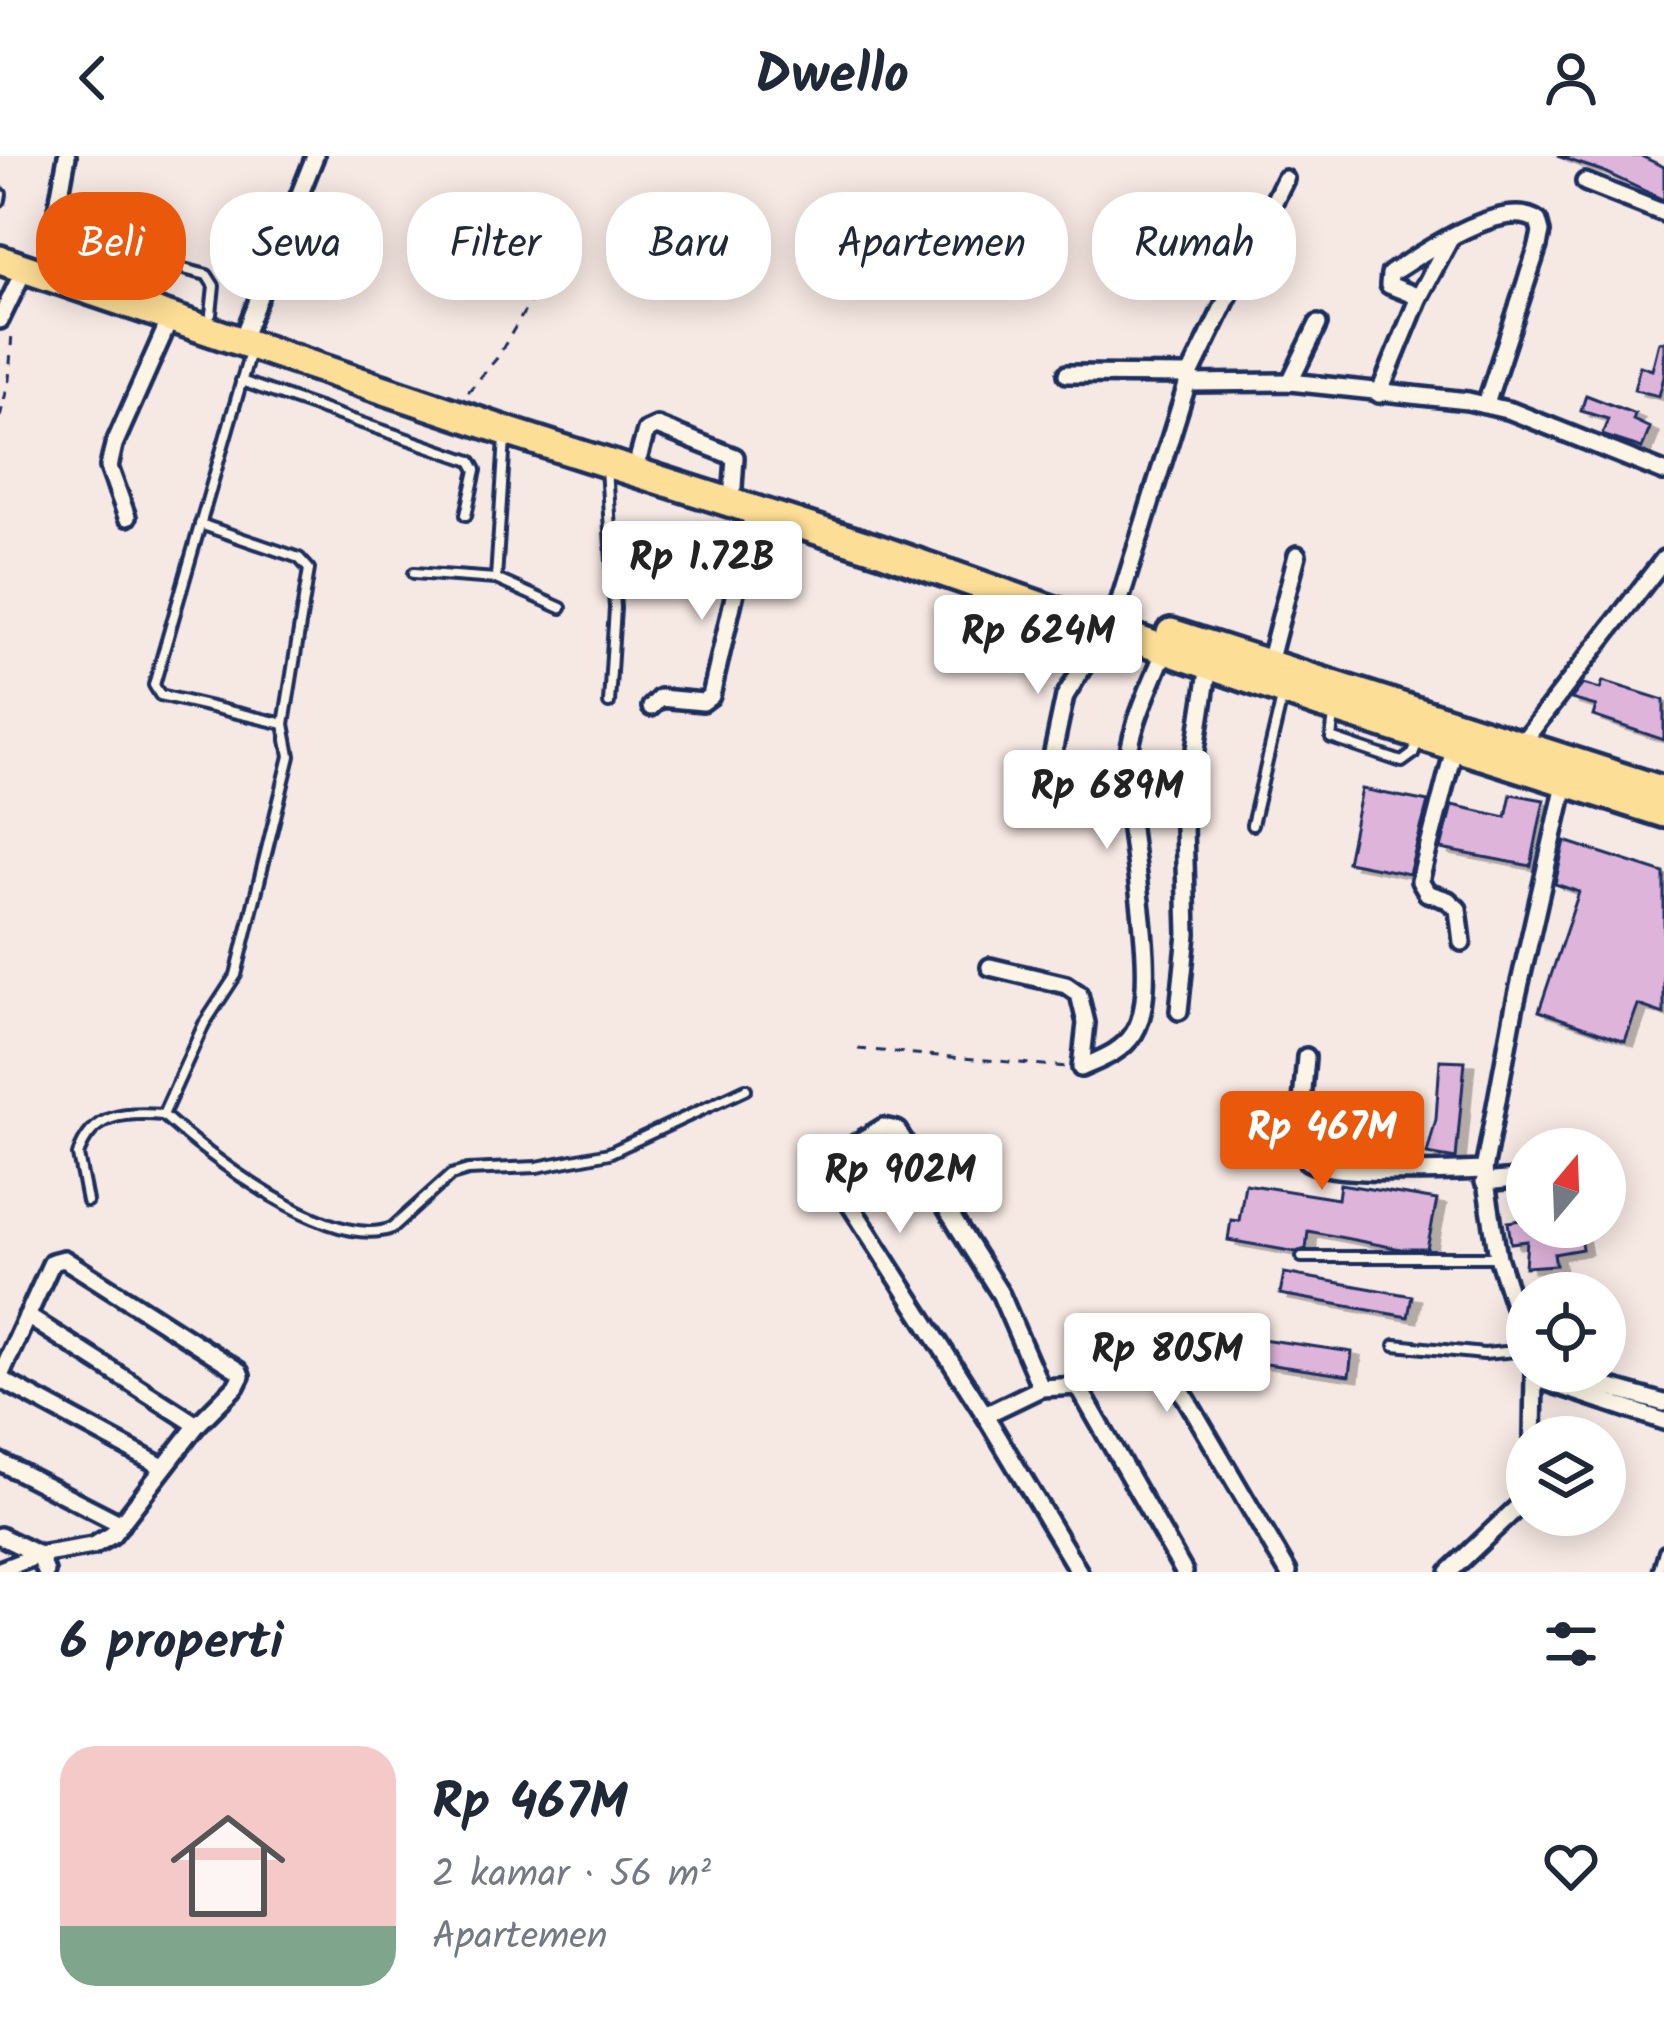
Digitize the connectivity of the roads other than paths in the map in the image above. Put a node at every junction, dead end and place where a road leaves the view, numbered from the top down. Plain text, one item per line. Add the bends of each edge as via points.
1 (67, 156) edge
2 (315, 156) edge
3 (1285, 178) dead end
4 (1585, 182) dead end
5 (300, 192) edge
6 (1664, 213) edge
7 (1450, 239) junction
8 (0, 242) edge
9 (24, 262) edge
10 (1419, 297) junction
11 (260, 300) edge
12 (170, 319) junction
13 (1318, 324) dead end
14 (6, 326) edge
15 (247, 338) junction
16 (1067, 374) dead end
17 (1190, 379) junction
18 (241, 381) junction
19 (1291, 382) junction
20 (1379, 394) junction
21 (1486, 404) junction
22 (506, 431) junction
23 (605, 460) junction
24 (1662, 466) edge
25 (754, 510) junction
26 (466, 514) dead end
27 (127, 517) dead end
28 (200, 524) junction
29 (1297, 555) dead end
30 (1664, 559) edge
31 (414, 572) dead end
32 (496, 579) junction
33 (561, 608) dead end
34 (1111, 623) junction
35 (1165, 650) junction
36 (1269, 663) junction
37 (1209, 665) junction
38 (1284, 691) junction
39 (609, 703) dead end
40 (651, 707) dead end
41 (1368, 707) junction
42 (1336, 709) junction
43 (284, 724) junction
44 (1420, 734) junction
45 (1521, 744) junction
46 (1454, 745) junction
47 (1566, 780) junction
48 (1664, 790) edge
49 (1044, 794) dead end
50 (1664, 813) edge
51 (1252, 825) dead end
52 (1462, 942) dead end
53 (990, 967) dead end
54 (1179, 1010) dead end
55 (1306, 1057) dead end
56 (746, 1089) dead end
57 (163, 1115) junction
58 (1484, 1176) junction
59 (1506, 1177) edge
60 (87, 1201) dead end
61 (1302, 1257) dead end
62 (1498, 1257) junction
63 (1506, 1282) edge
64 (27, 1316) junction
65 (1395, 1346) dead end
66 (1506, 1351) edge
67 (0, 1377) edge
68 (1078, 1386) junction
69 (1041, 1388) junction
70 (1589, 1392) edge
71 (1619, 1392) edge
72 (1664, 1403) edge
73 (985, 1415) junction
74 (1664, 1421) edge
75 (197, 1425) junction
76 (0, 1462) edge
77 (163, 1467) junction
78 (1506, 1518) edge
79 (122, 1523) junction
80 (0, 1536) edge
81 (1664, 1552) edge
82 (39, 1555) junction
83 (0, 1570) edge
84 (46, 1572) edge
85 (1079, 1572) edge
86 (1184, 1572) edge
87 (1288, 1572) edge
88 (1449, 1572) edge
89 (1658, 1572) edge

1 - 9 street
2 - 5 street
3 - 17 street
4 - 6 street
7 - 10 street
7 - 10 street via 1390,274 1393,289
7 - 21 street via 1512,213 1529,214 1541,228
8 - 9 highway
9 - 12 highway
9 - 14 street
9 - 15 highway via 211,314
10 - 20 street
11 - 15 street
12 - 15 highway
12 - 27 street via 109,466
13 - 19 street
15 - 18 lane
15 - 22 highway
15 - 34 highway via 464,398
16 - 17 street
17 - 19 street
17 - 34 street
18 - 26 lane via 470,461 476,470
18 - 28 lane
19 - 20 street
20 - 21 street
21 - 24 street
22 - 23 highway
22 - 32 lane
23 - 25 highway
23 - 39 lane via 614,608
25 - 34 highway
25 - 40 street via 711,696 660,698
28 - 43 lane via 299,558 309,569
28 - 43 lane via 155,691
29 - 36 street
30 - 45 street
31 - 32 lane
32 - 33 lane
34 - 35 highway
34 - 36 highway
34 - 49 street via 1065,696
35 - 37 highway
35 - 53 street via 1127,767 1142,934 1140,1022 1112,1055 1081,1068 1086,1023 1079,994
36 - 41 highway
37 - 38 highway
37 - 54 street via 1184,827
38 - 42 highway
38 - 51 lane
41 - 42 highway
41 - 44 highway
41 - 45 highway
42 - 44 lane via 1331,739 1402,762
43 - 57 lane via 290,755 242,958
44 - 46 highway
45 - 48 highway
46 - 47 highway
46 - 52 street via 1420,881 1458,910
47 - 50 highway
47 - 58 street
55 - 58 street via 1306,1161
56 - 57 lane via 609,1153 451,1175 392,1228 366,1233 285,1206
57 - 60 lane via 129,1112 95,1126 78,1155
58 - 59 street
58 - 62 street
61 - 62 lane
62 - 63 street
64 - 67 street
64 - 75 street
64 - 75 street via 52,1262 64,1258 154,1314 238,1370 239,1382
65 - 66 lane
67 - 77 street
68 - 69 street
68 - 86 street
68 - 87 street via 1141,1361 1160,1362
69 - 73 street
69 - 73 street via 1001,1295 912,1150 897,1130 883,1127 840,1155 835,1181
70 - 74 street
71 - 72 street
73 - 85 street
75 - 77 street
76 - 79 street
77 - 79 street
78 - 88 street
79 - 82 street via 93,1546
80 - 82 street
81 - 89 lane
82 - 83 street
82 - 84 street

